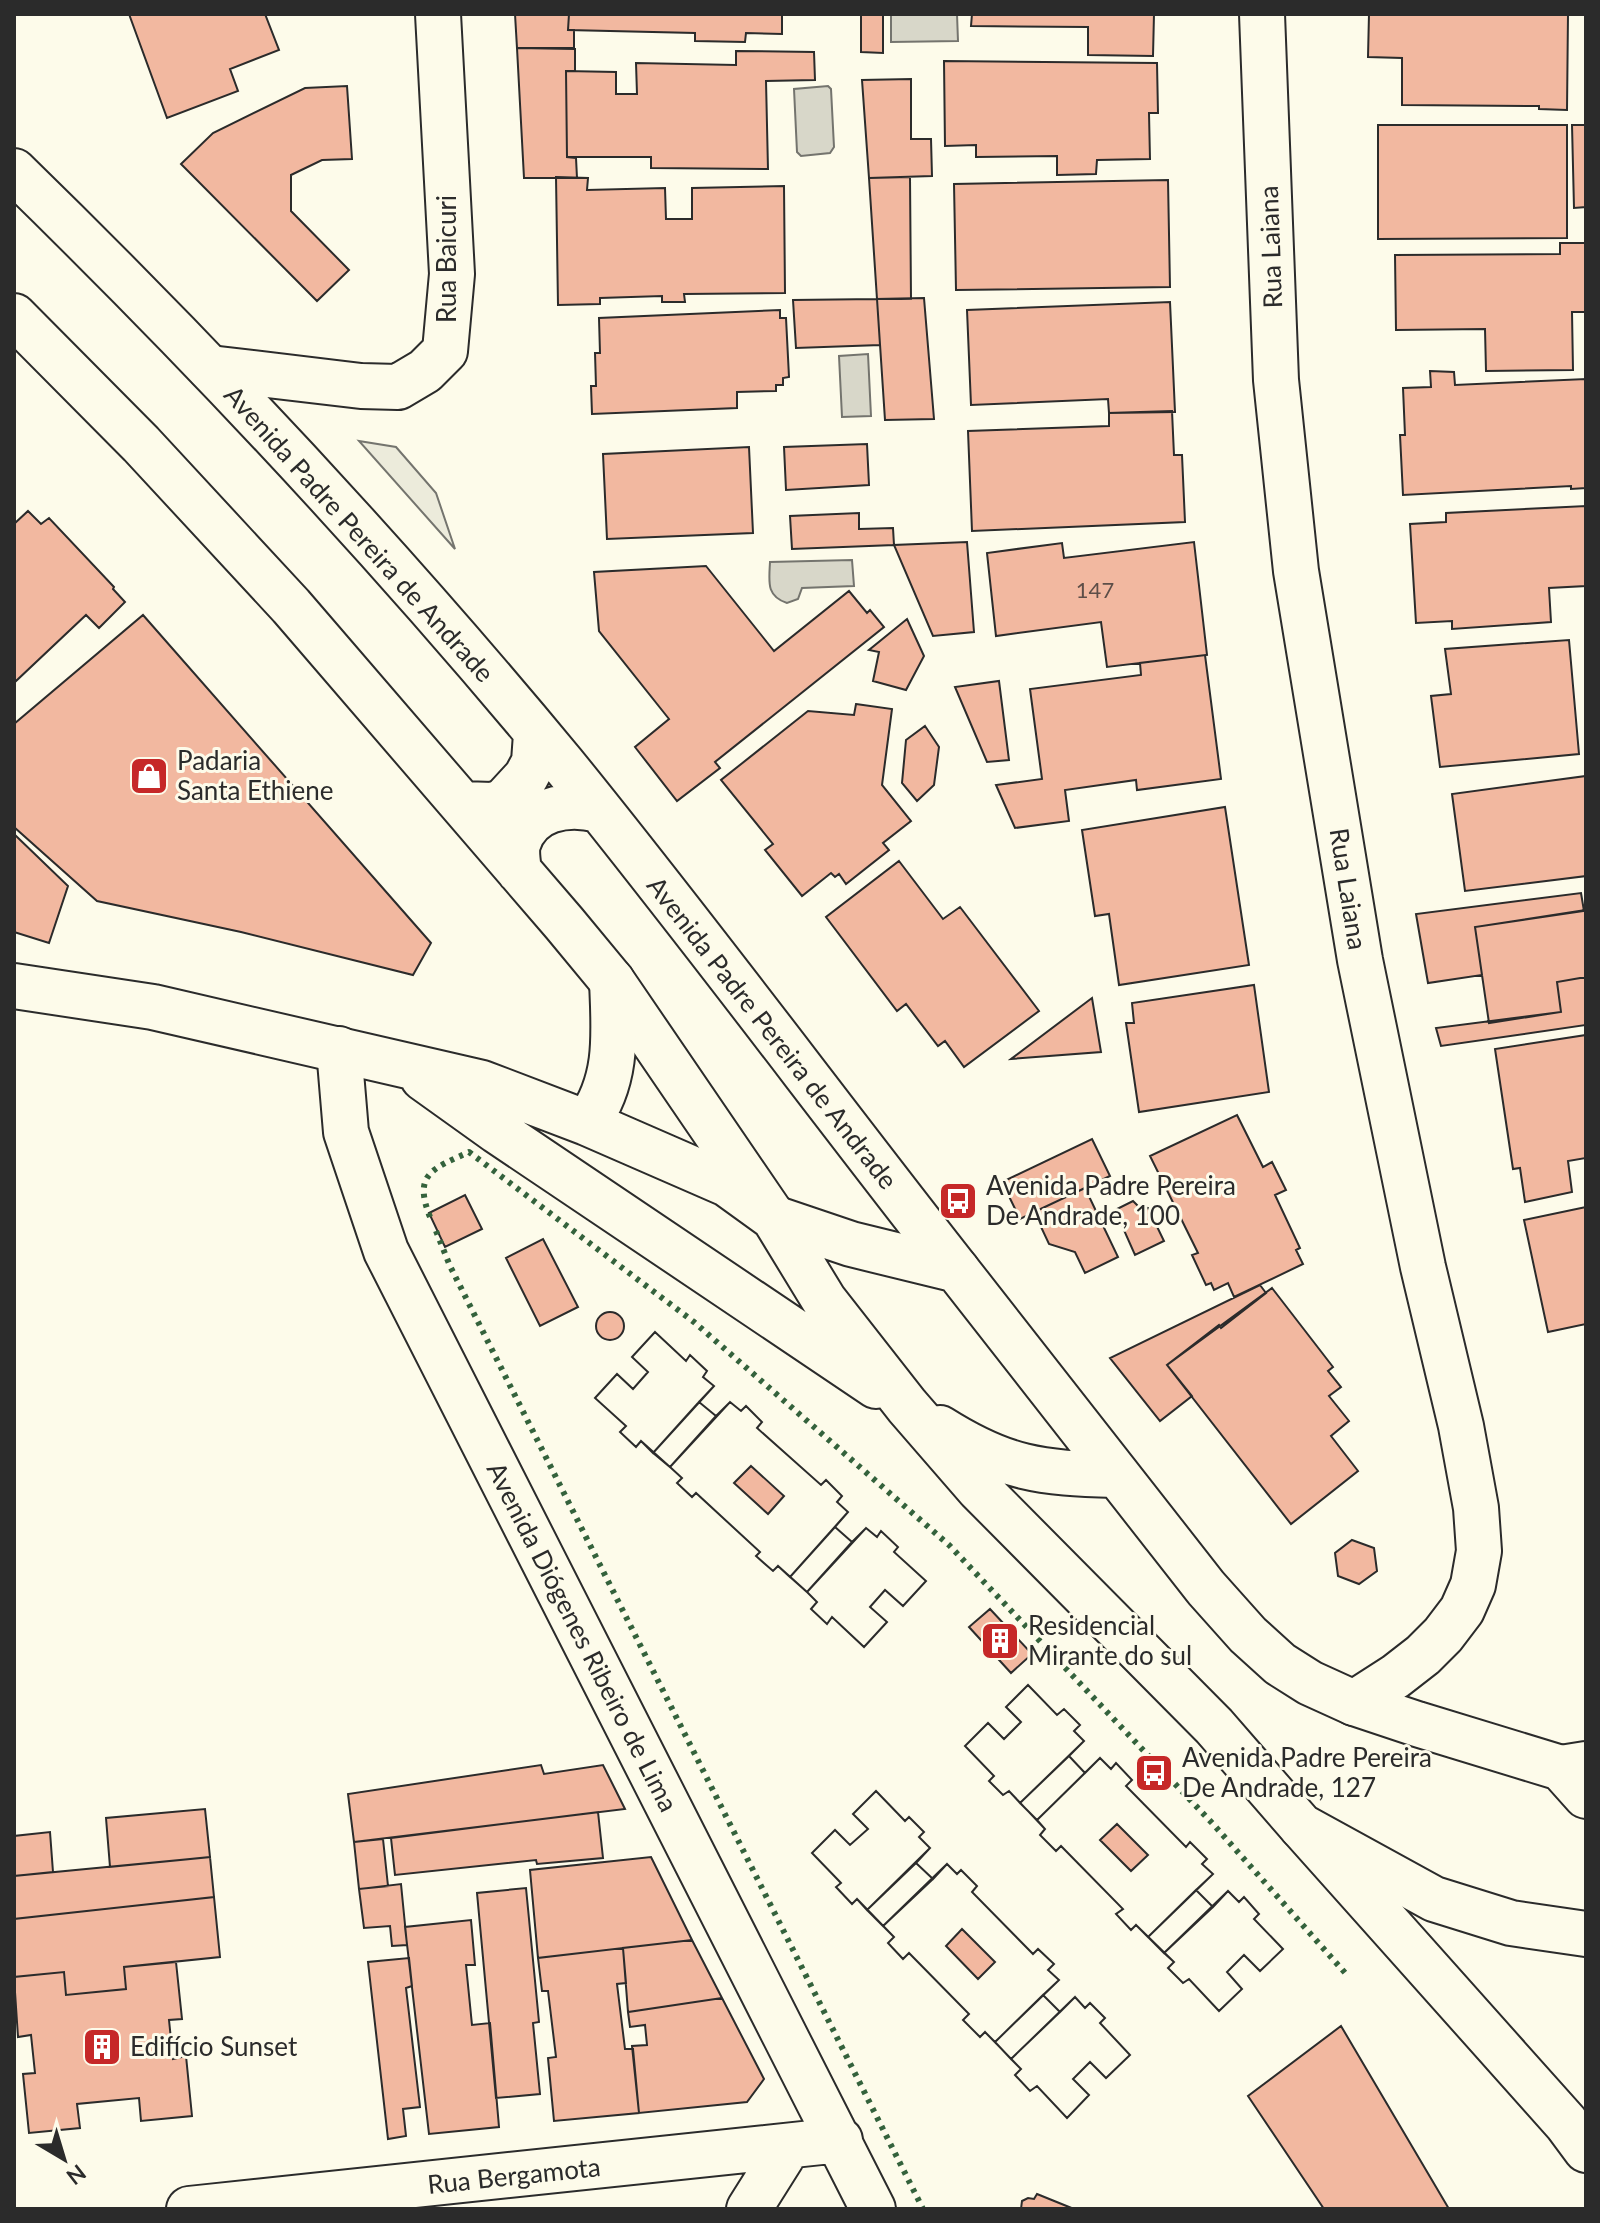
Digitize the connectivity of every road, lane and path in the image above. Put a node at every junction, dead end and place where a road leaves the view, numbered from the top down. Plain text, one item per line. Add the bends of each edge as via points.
1 (438, 14) edge
2 (1262, 14) edge
3 (14, 171) edge
4 (14, 316) edge
5 (210, 368) junction
6 (536, 734) junction
7 (462, 804) junction
8 (599, 810) junction
9 (519, 871) junction
10 (612, 981) junction
11 (14, 986) edge
12 (339, 1049) junction
13 (407, 1066) junction
14 (587, 1123) junction
15 (774, 1218) junction
16 (957, 1270) junction
17 (907, 1406) junction
18 (1115, 1475) junction
19 (1354, 1703) junction
20 (1578, 1776) edge
21 (1301, 1826) junction
22 (1586, 1934) edge
23 (840, 2140) junction
24 (788, 2147) junction
25 (1586, 2150) edge
26 (467, 2195) edge
27 (189, 2209) edge
28 (749, 2209) edge
29 (873, 2209) edge

1 - 5 street, Rua Baicuri via 452,274 445,351 398,387
2 - 19 street, Rua Laiana via 1276,380 1296,571 1360,960 1461,1426 1479,1551 1473,1585 1443,1635 1396,1676
3 - 5 street, Avenida Padre Pereira de Andrade
4 - 7 street via 281,595
5 - 6 street, Avenida Padre Pereira de Andrade via 381,550
6 - 7 street via 534,762 503,802
6 - 8 street, Avenida Padre Pereira de Andrade
7 - 9 street
8 - 9 street via 567,805 547,810 528,825 517,846
8 - 16 street, Avenida Padre Pereira de Andrade
9 - 10 street
10 - 14 street via 608,1085
10 - 15 street
11 - 12 street via 153,1007
12 - 13 street
12 - 23 street, Avenida Diógenes Ribeiro de Lima via 346,1132 386,1251
13 - 14 street via 482,1083
13 - 17 street
14 - 15 street via 727,1184
15 - 16 street
15 - 17 street via 824,1300
16 - 18 street, Avenida Padre Pereira de Andrade
17 - 18 street via 1006,1463
17 - 21 street via 979,1489 1214,1726
18 - 19 street, Avenida Padre Pereira de Andrade via 1248,1635 1280,1664
19 - 20 street, Avenida Padre Pereira de Andrade
21 - 22 street via 1434,1899 1511,1923
21 - 25 street
23 - 24 street, Rua Bergamota
23 - 29 street, Avenida Diógenes Ribeiro de Lima
24 - 26 street, Rua Bergamota
24 - 28 street
26 - 27 street, Rua Bergamota

